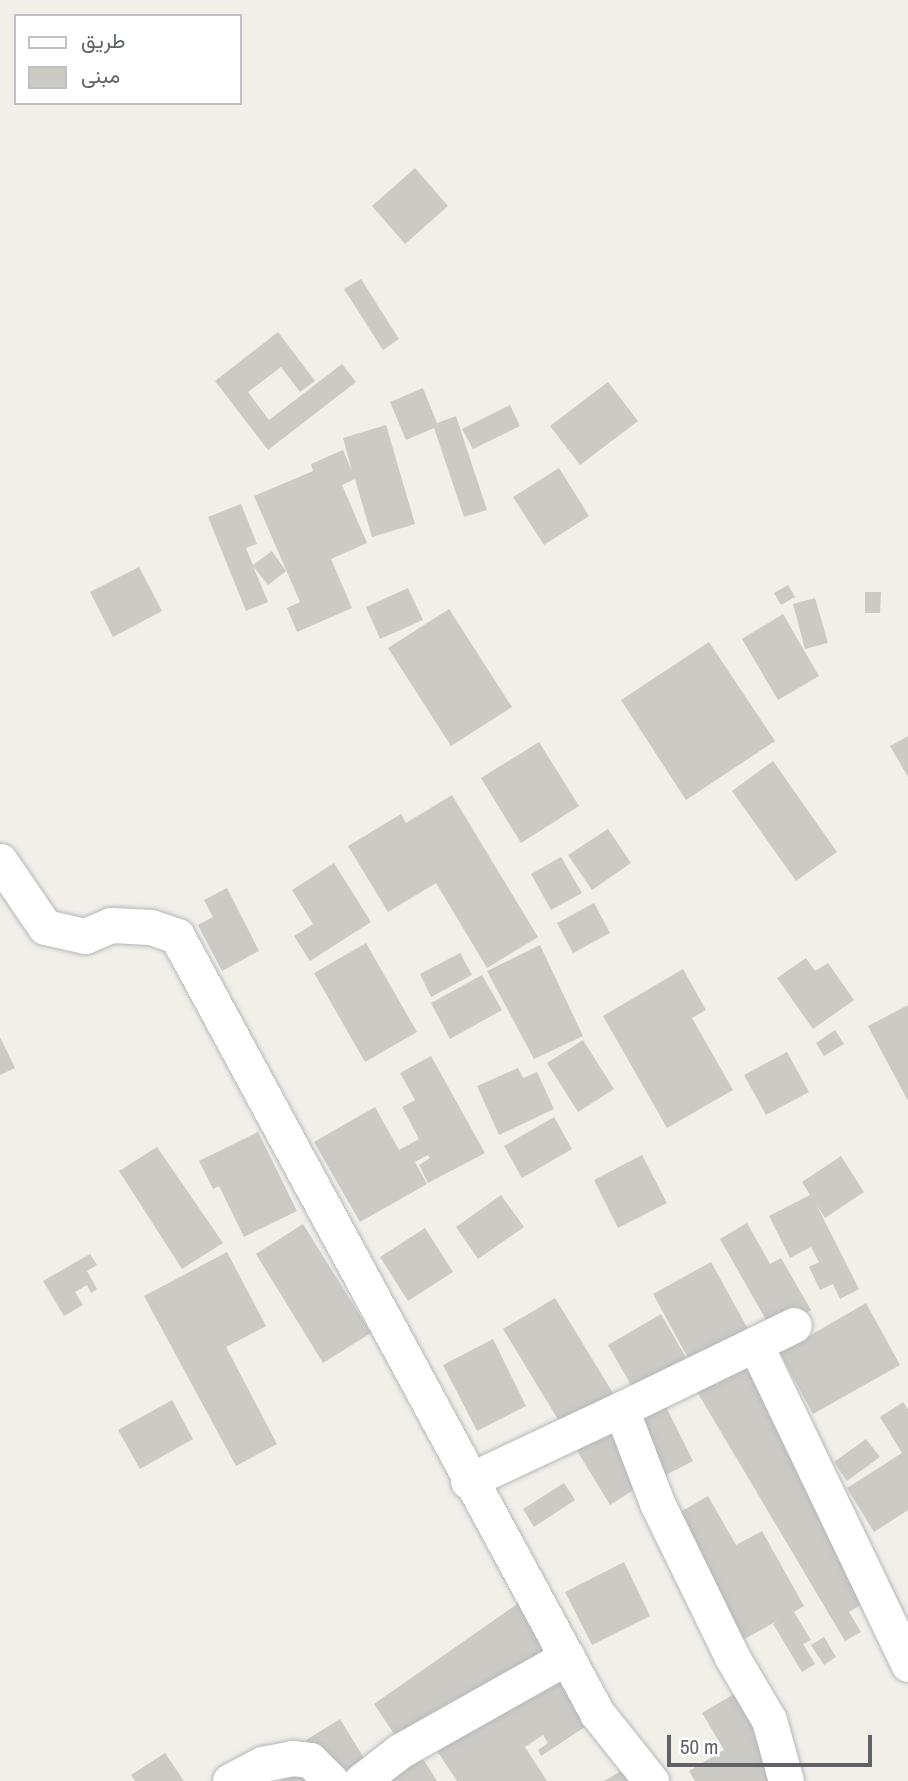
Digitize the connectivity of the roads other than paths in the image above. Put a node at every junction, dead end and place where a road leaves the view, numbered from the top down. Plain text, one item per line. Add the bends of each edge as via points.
1 (0, 861) edge
2 (794, 1325) dead end
3 (755, 1344) junction
4 (621, 1409) junction
5 (468, 1481) junction
6 (567, 1657) junction
7 (908, 1664) edge
8 (649, 1780) edge
9 (230, 1781) edge
10 (331, 1781) edge
11 (361, 1781) edge
12 (786, 1781) edge

1 - 5 street via 45,927 85,936 111,925 151,927 177,936
2 - 3 street
3 - 4 street
3 - 7 street
4 - 5 street
4 - 12 street via 657,1503 732,1657 769,1720
5 - 6 street
6 - 8 street via 597,1713
6 - 11 street via 400,1751
9 - 10 street via 262,1764 292,1758 310,1760

